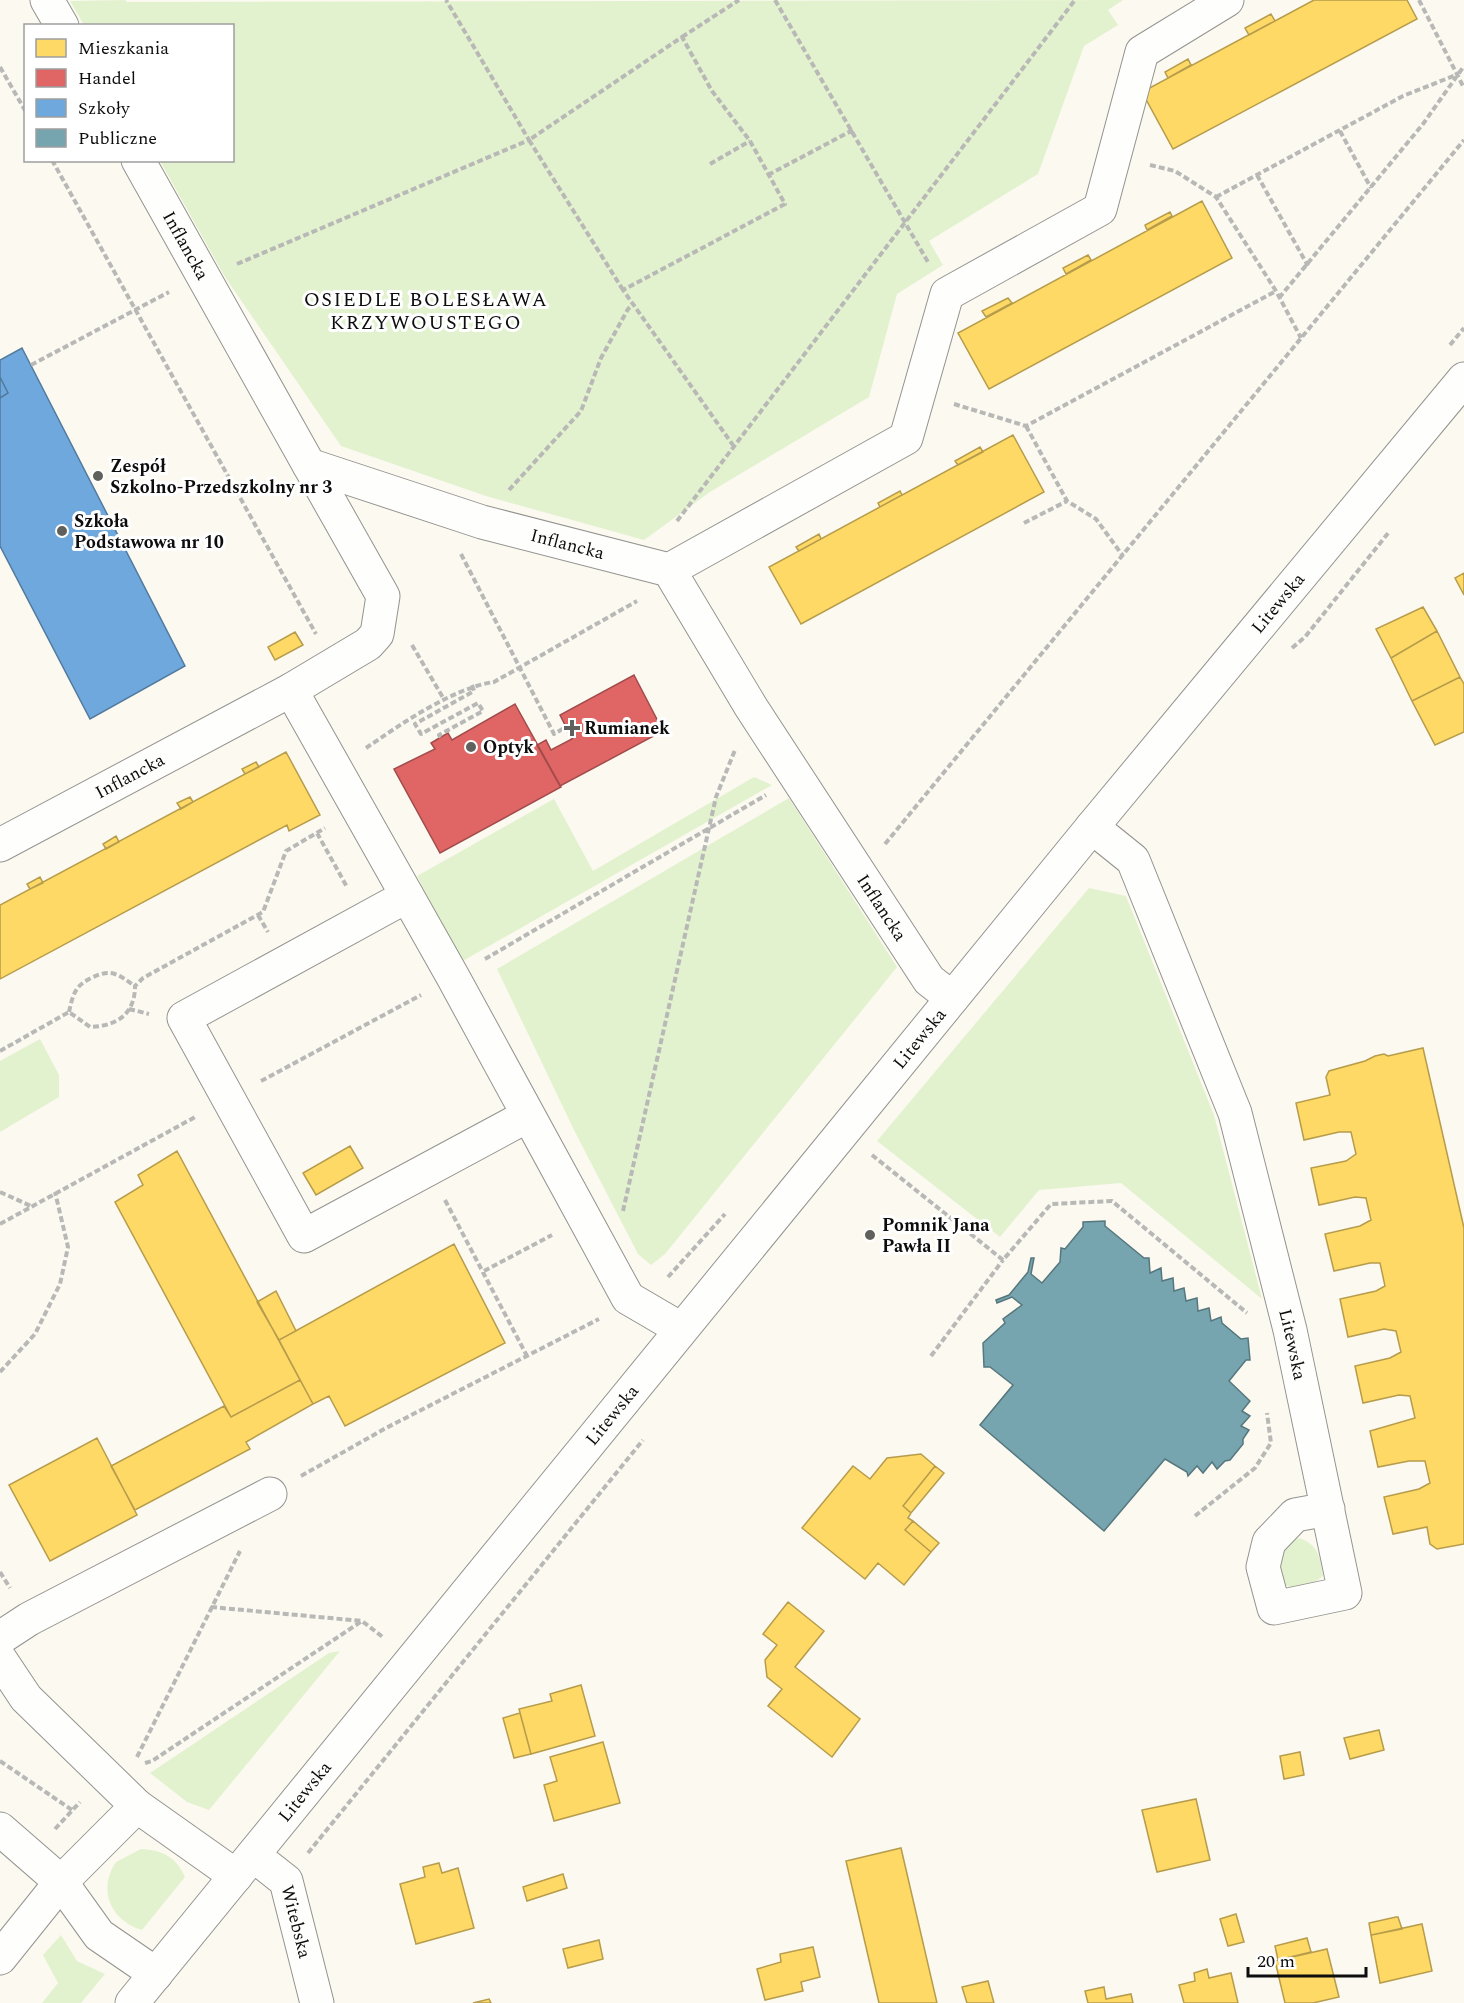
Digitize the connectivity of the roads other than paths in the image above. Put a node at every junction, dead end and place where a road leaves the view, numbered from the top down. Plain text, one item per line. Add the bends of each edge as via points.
1 (47, 0) edge
2 (1227, 0) edge
3 (61, 24) edge
4 (139, 162) edge
5 (1464, 379) edge
6 (309, 465) junction
7 (661, 569) junction
8 (291, 690) junction
9 (1092, 827) junction
10 (0, 845) edge
11 (407, 896) junction
12 (952, 998) junction
13 (527, 1116) junction
14 (681, 1329) junction
15 (270, 1494) road end
16 (1328, 1509) dead end
17 (0, 1638) edge
18 (0, 1659) edge
19 (137, 1806) junction
20 (0, 1829) edge
21 (245, 1866) junction
22 (61, 1882) junction
23 (0, 1958) edge
24 (156, 1974) junction
25 (132, 2003) edge
26 (317, 2003) edge

1 - 3 street
2 - 7 street via 1142,52 1100,209 947,294 906,438
4 - 6 street, Inflancka
5 - 9 street, Litewska
6 - 7 street, Inflancka via 482,522
6 - 8 street, Inflancka via 383,596 376,634 368,644
7 - 12 street, Inflancka via 929,980
8 - 10 street, Inflancka
8 - 11 street
9 - 12 street, Litewska
9 - 16 street, Litewska via 1133,860 1235,1113 1290,1330
11 - 13 street
11 - 13 street via 184,1018 304,1236
12 - 14 street, Litewska
13 - 14 street via 628,1298
14 - 21 street, Litewska
15 - 17 street via 29,1619
18 - 19 street, Witebska via 26,1698 118,1770
19 - 21 street, Witebska
19 - 22 street
20 - 22 street
21 - 24 street, Litewska
21 - 26 street, Witebska via 286,1881
22 - 23 street
22 - 24 street via 99,1935
24 - 25 street, Litewska

